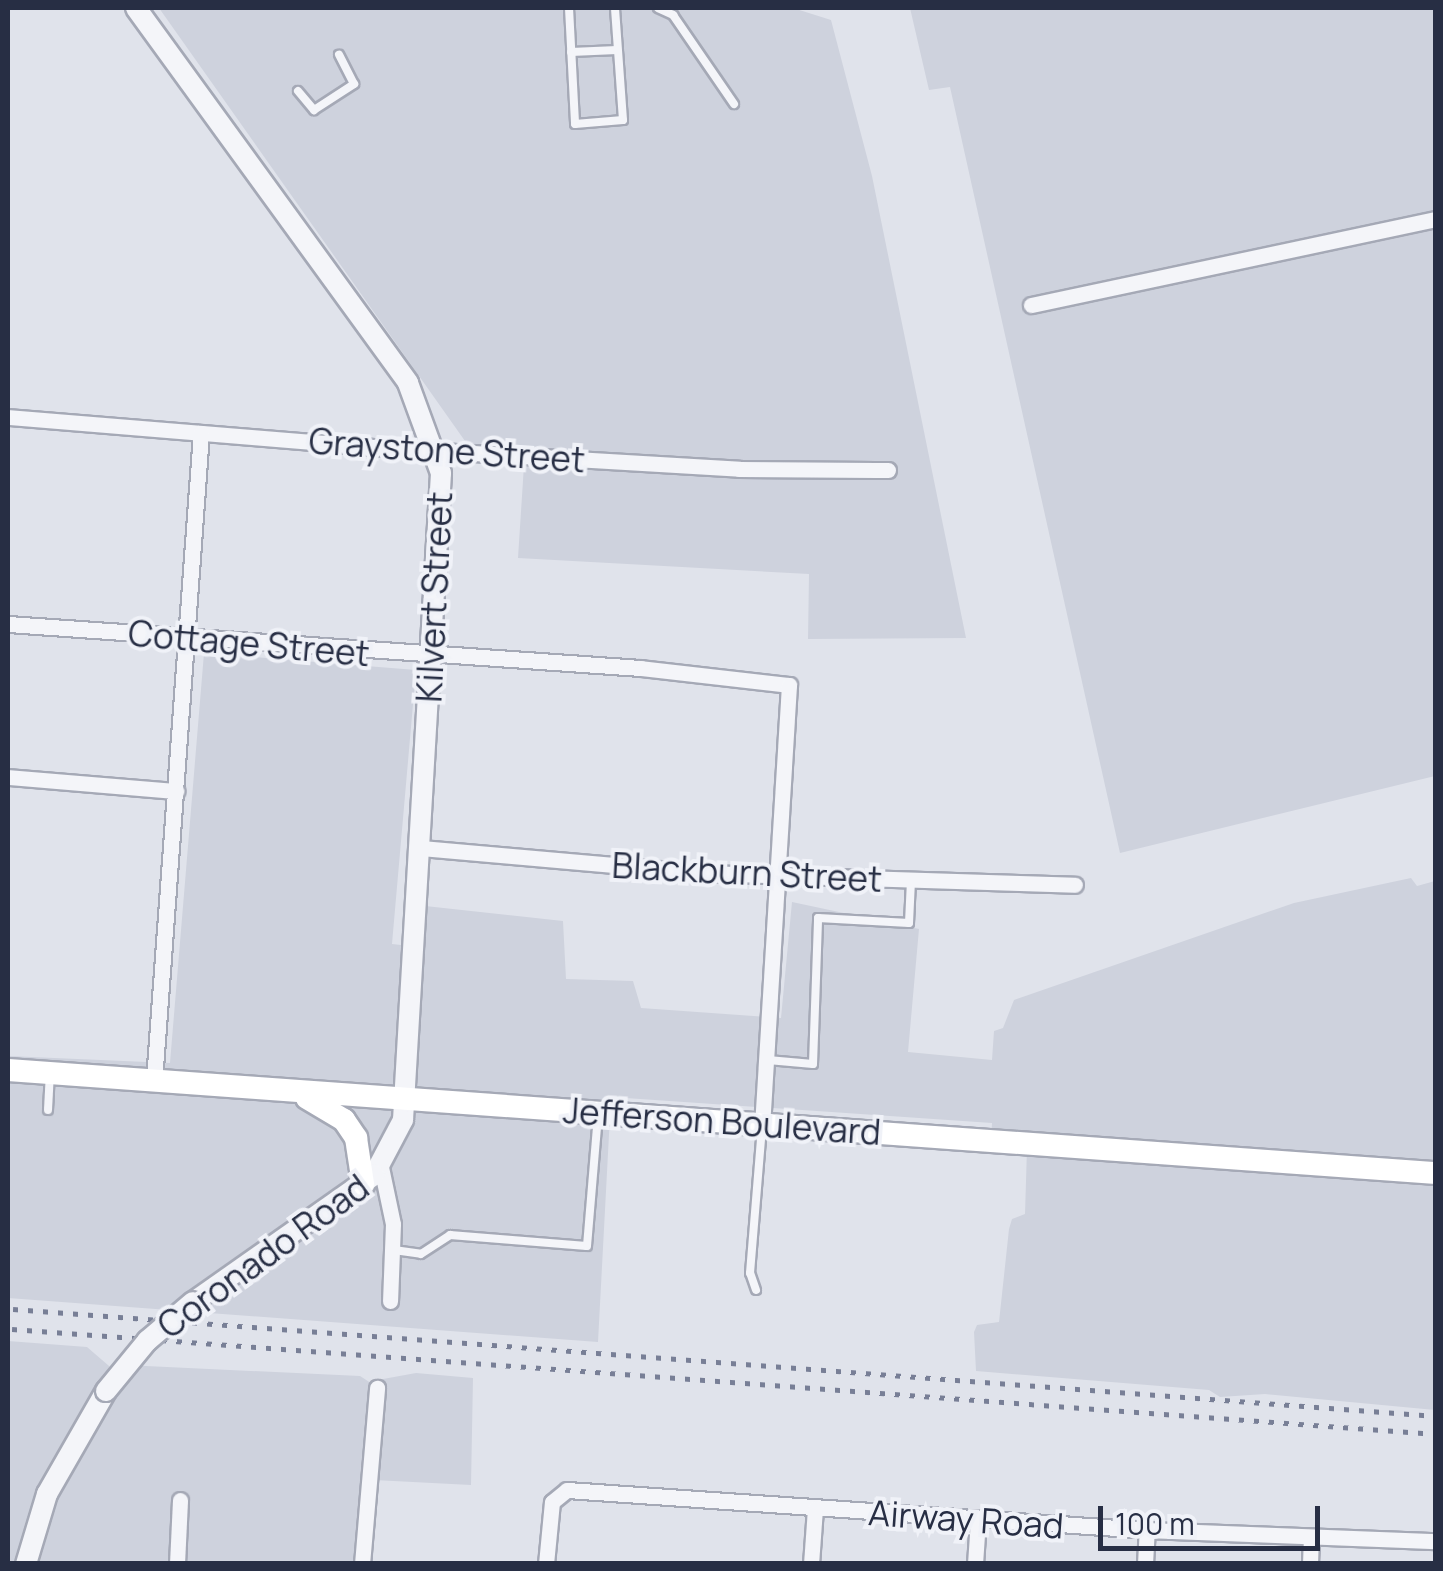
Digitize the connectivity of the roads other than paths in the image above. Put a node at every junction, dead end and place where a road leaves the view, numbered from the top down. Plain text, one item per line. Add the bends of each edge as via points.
1 (136, 8) edge
2 (569, 8) edge
3 (615, 8) edge
4 (658, 8) edge
5 (617, 50) junction
6 (571, 52) junction
7 (339, 55) dead end
8 (298, 91) dead end
9 (734, 104) dead end
10 (1436, 218) edge
11 (1031, 305) dead end
12 (8, 417) edge
13 (200, 433) junction
14 (437, 451) junction
15 (888, 470) dead end
16 (8, 624) edge
17 (184, 637) junction
18 (433, 658) junction
19 (8, 777) edge
20 (176, 791) junction
21 (420, 848) junction
22 (779, 878) junction
23 (911, 881) junction
24 (1075, 885) dead end
25 (768, 1060) junction
26 (8, 1070) edge
27 (50, 1073) junction
28 (154, 1081) junction
29 (295, 1092) junction
30 (406, 1100) junction
31 (48, 1110) dead end
32 (598, 1113) junction
33 (762, 1123) junction
34 (381, 1167) junction
35 (1436, 1173) edge
36 (363, 1184) junction
37 (394, 1250) junction
38 (756, 1290) dead end
39 (390, 1301) dead end
40 (377, 1388) dead end
41 (180, 1500) dead end
42 (815, 1508) junction
43 (978, 1520) junction
44 (1147, 1530) junction
45 (1312, 1538) junction
46 (1436, 1541) edge
47 (26, 1564) edge
48 (176, 1564) edge
49 (362, 1564) edge
50 (546, 1564) edge
51 (811, 1564) edge
52 (975, 1564) edge
53 (1145, 1564) edge
54 (1310, 1564) edge

1 - 14 street, Kilvert Street via 408,382
2 - 6 lane
3 - 5 lane
4 - 9 lane via 673,15
5 - 6 lane
5 - 6 lane via 623,120 575,124
7 - 8 lane via 354,84 314,110
10 - 11 street
12 - 13 street, Graystone Street
13 - 14 street, Graystone Street
13 - 17 street
14 - 15 street, Graystone Street via 739,469
14 - 18 street, Kilvert Street via 442,532
16 - 17 street, Cottage Street
17 - 18 street, Cottage Street
17 - 20 street
18 - 21 street, Kilvert Street
18 - 22 street, Cottage Street via 640,668 789,685
19 - 20 street
20 - 28 street
21 - 22 street, Blackburn Street
21 - 30 street, Kilvert Street
22 - 23 street, Blackburn Street
22 - 25 street
23 - 24 street, Blackburn Street
23 - 25 lane via 908,923 818,918 813,1064
25 - 33 street
26 - 27 main road, Jefferson Boulevard
27 - 28 main road, Jefferson Boulevard
27 - 31 lane
28 - 29 main road, Jefferson Boulevard
29 - 30 main road, Jefferson Boulevard
29 - 36 main road via 344,1120 356,1138
30 - 32 main road, Jefferson Boulevard
30 - 34 street, Coronado Road
32 - 33 main road, Jefferson Boulevard
32 - 37 lane via 587,1246 450,1235 421,1254
33 - 35 main road, Jefferson Boulevard
33 - 38 lane via 750,1273
34 - 36 street, Coronado Road
34 - 37 street
36 - 47 street, Coronado Road, bridge via 147,1342 106,1390 47,1494
37 - 39 street
40 - 49 street
41 - 48 street
42 - 43 street, Airway Road
42 - 50 street, Airway Road via 558,1492
42 - 51 street
43 - 44 street, Airway Road
43 - 52 street
44 - 45 street, Airway Road
44 - 53 street
45 - 46 street, Airway Road
45 - 54 street

